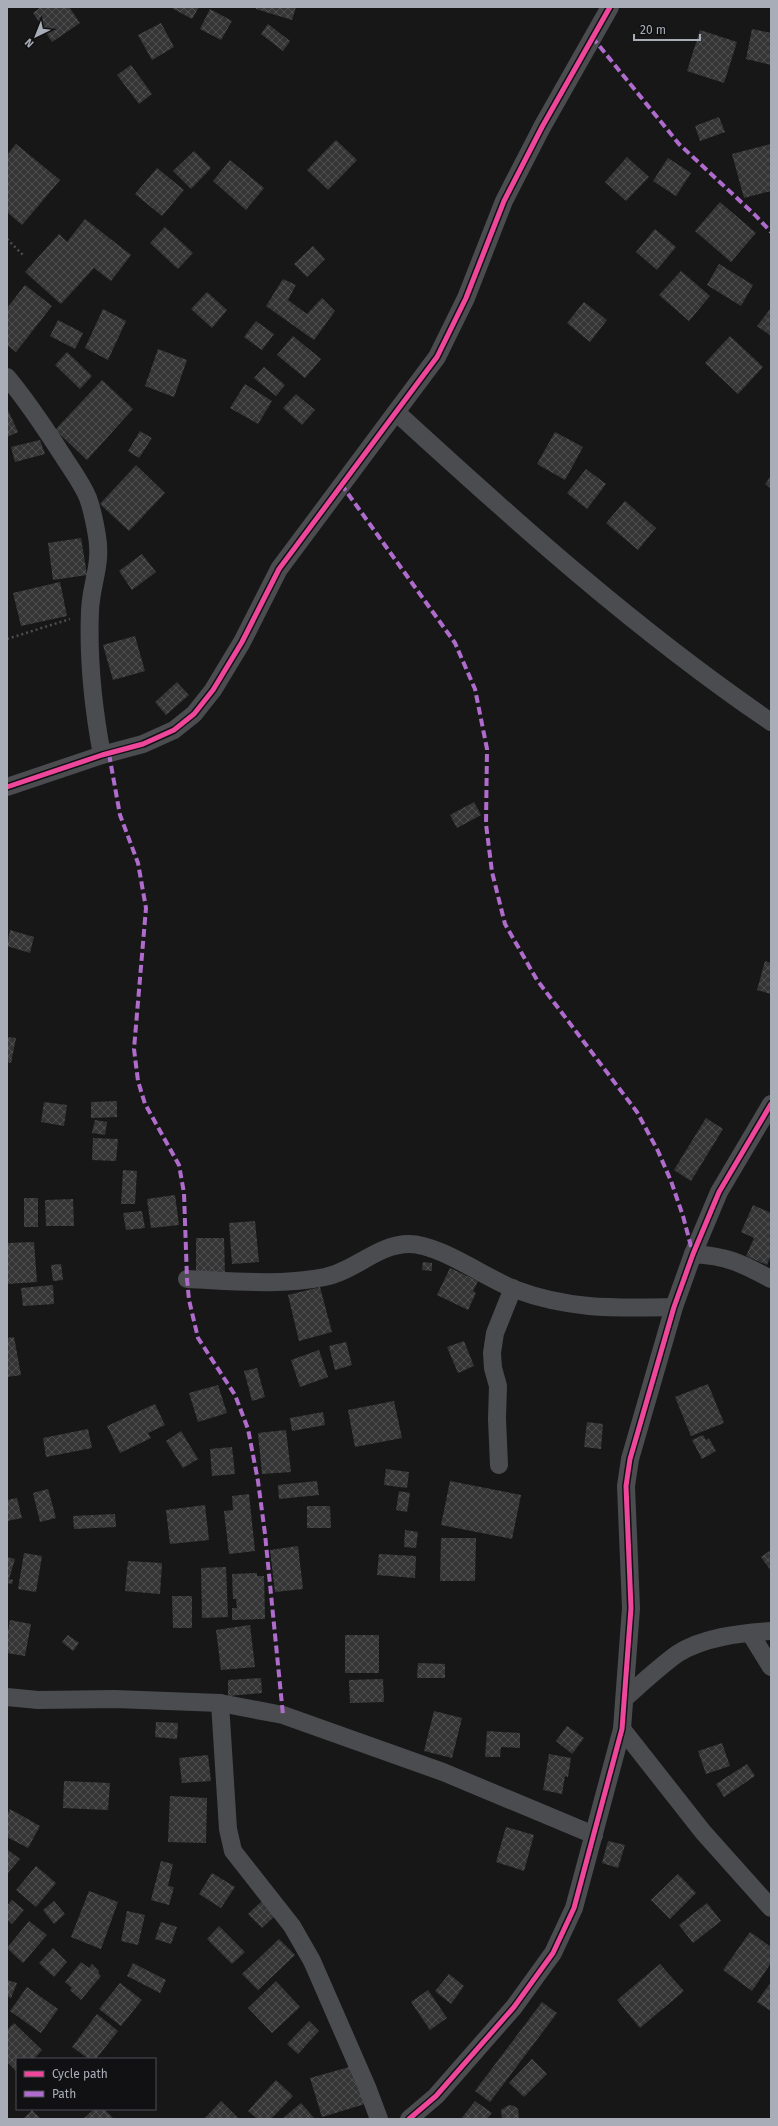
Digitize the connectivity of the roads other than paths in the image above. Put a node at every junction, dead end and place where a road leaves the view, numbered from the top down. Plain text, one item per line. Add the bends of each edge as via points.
1 (610, 7) edge
2 (7, 377) edge
3 (396, 412) junction
4 (771, 722) edge
5 (102, 755) junction
6 (7, 787) edge
7 (771, 1104) edge
8 (693, 1254) junction
9 (186, 1279) dead end
10 (771, 1279) edge
11 (513, 1288) junction
12 (674, 1307) junction
13 (499, 1465) dead end
14 (771, 1631) edge
15 (750, 1633) junction
16 (771, 1666) edge
17 (7, 1697) edge
18 (625, 1698) junction
19 (220, 1703) junction
20 (622, 1729) junction
21 (594, 1835) junction
22 (771, 1908) edge
23 (379, 2119) edge
24 (409, 2119) edge

1 - 3 street via 542,127 504,201 481,264 452,330 437,357
2 - 5 street via 29,403 88,497 99,552 88,638
3 - 4 street via 599,594 700,672
3 - 5 street via 279,569 242,642 217,684 194,714 174,730 143,744
5 - 6 street
7 - 8 street via 719,1192
8 - 10 street via 716,1255 731,1259
8 - 12 street
9 - 11 street via 271,1283 326,1276 352,1267 391,1246 410,1244 432,1249
11 - 12 street via 581,1307
11 - 13 street via 495,1333 492,1353 498,1386
12 - 18 street via 630,1459 626,1486 631,1608
14 - 15 street
15 - 16 street
15 - 18 street via 724,1637 693,1646 677,1654
17 - 19 street via 38,1700 115,1699
18 - 20 street
19 - 21 street via 283,1715 442,1772
19 - 23 street via 228,1829 233,1851 292,1926 312,1961 368,2087
20 - 21 street
20 - 22 street via 703,1832
21 - 24 street via 574,1908 553,1953 514,2007 436,2096

